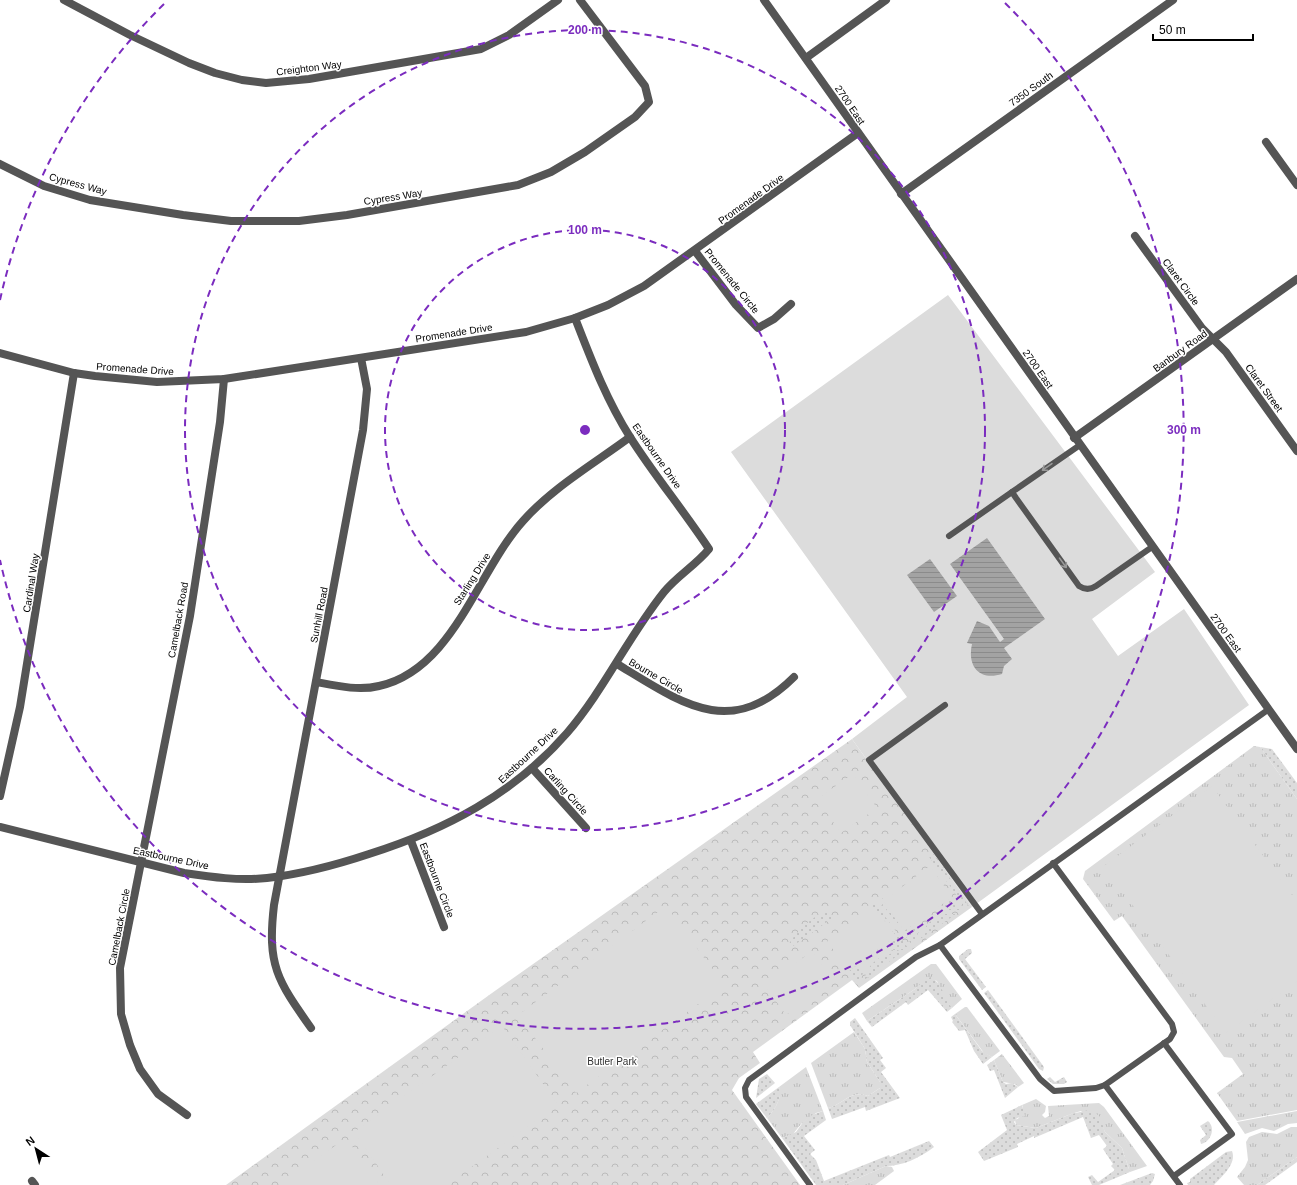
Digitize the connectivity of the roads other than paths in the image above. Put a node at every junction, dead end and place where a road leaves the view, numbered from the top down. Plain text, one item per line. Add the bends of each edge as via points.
1 (64, 0) edge
2 (558, 0) edge
3 (580, 0) edge
4 (764, 0) edge
5 (886, 0) edge
6 (1169, 1) edge
7 (806, 58) junction
8 (858, 134) junction
9 (1266, 142) dead end
10 (0, 164) edge
11 (1297, 185) edge
12 (901, 194) junction
13 (1134, 236) dead end
14 (695, 251) junction
15 (1297, 279) edge
16 (791, 304) dead end
17 (575, 318) junction
18 (1213, 339) junction
19 (0, 353) edge
20 (361, 358) junction
21 (74, 373) junction
22 (224, 379) junction
23 (630, 437) junction
24 (1077, 442) junction
25 (1297, 451) edge
26 (1012, 492) junction
27 (949, 536) dead end
28 (1152, 547) junction
29 (617, 664) junction
30 (794, 677) dead end
31 (316, 682) junction
32 (945, 705) dead end
33 (1269, 709) junction
34 (1297, 749) edge
35 (532, 768) junction
36 (0, 796) edge
37 (0, 827) edge
38 (586, 828) dead end
39 (411, 841) junction
40 (142, 863) junction
41 (1052, 864) junction
42 (281, 875) junction
43 (982, 914) junction
44 (444, 927) dead end
45 (940, 945) junction
46 (311, 1028) dead end
47 (1164, 1043) junction
48 (1105, 1084) junction
49 (187, 1115) dead end
50 (1174, 1176) junction
51 (810, 1185) edge
52 (1180, 1185) edge

1 - 2 street, Creighton Way via 188,63 242,80 266,83 309,79 481,49 509,35
3 - 10 street, Cypress Way via 645,86 649,102 635,116 573,160 551,172 512,186 328,218 243,222 90,200 44,186
4 - 7 street, 2700 East
5 - 7 street
6 - 12 street, 7350 South
7 - 8 street, 2700 East
8 - 12 street, 2700 East
8 - 14 street, Promenade Drive
9 - 11 street
12 - 24 street, 2700 East
13 - 18 street, Claret Circle via 1202,328
14 - 16 street, Promenade Circle via 736,305 758,328 774,319
14 - 17 street, Promenade Drive via 644,286 608,305
15 - 18 street, Banbury Road
17 - 20 street, Promenade Drive via 526,332
17 - 23 street, Eastbourne Drive via 606,393
18 - 24 street, Banbury Road
18 - 25 street, Claret Street via 1226,352
19 - 21 street, Promenade Drive
20 - 22 street, Promenade Drive
20 - 31 street, Sunhill Road via 367,389 363,430
21 - 22 street, Promenade Drive via 157,382
21 - 36 street, Cardinal Way via 20,707
22 - 40 street, Camelback Road via 220,422 190,616
23 - 29 street, Eastbourne Drive via 709,549 665,591
23 - 31 street, Starling Drive via 546,499 523,521 443,643 417,670 396,681 378,686 360,688
24 -> 26 lane
24 - 28 street, 2700 East
26 - 27 lane
26 -> 28 lane via 1079,586 1083,588 1096,586
28 - 33 street, 2700 East
29 - 30 street, Bourne Circle via 677,700 692,706 725,711 762,703
29 - 35 street, Eastbourne Drive via 577,720
31 - 42 street, Sunhill Road
32 - 43 lane via 869,760
33 - 34 street, 2700 East
33 - 41 lane
35 - 38 street, Carling Circle
35 - 39 street, Eastbourne Drive via 503,792 475,810
37 - 40 street, Eastbourne Drive
39 - 42 street, Eastbourne Drive via 329,867
39 - 44 street, Eastbourne Circle
40 - 42 street, Eastbourne Drive via 213,877 266,878
40 - 49 street, Camelback Circle via 120,968 121,1014 140,1069 158,1094
41 - 43 lane
41 - 47 lane via 1172,1024 1173,1036
42 - 46 street, Sunhill Road via 271,932 275,965 281,985
43 - 45 lane
45 - 48 lane via 1049,1088 1054,1091 1091,1089
45 - 51 lane via 916,957 746,1084 746,1098
47 - 48 lane
47 - 50 lane via 1232,1134
48 - 50 lane
50 - 52 lane

